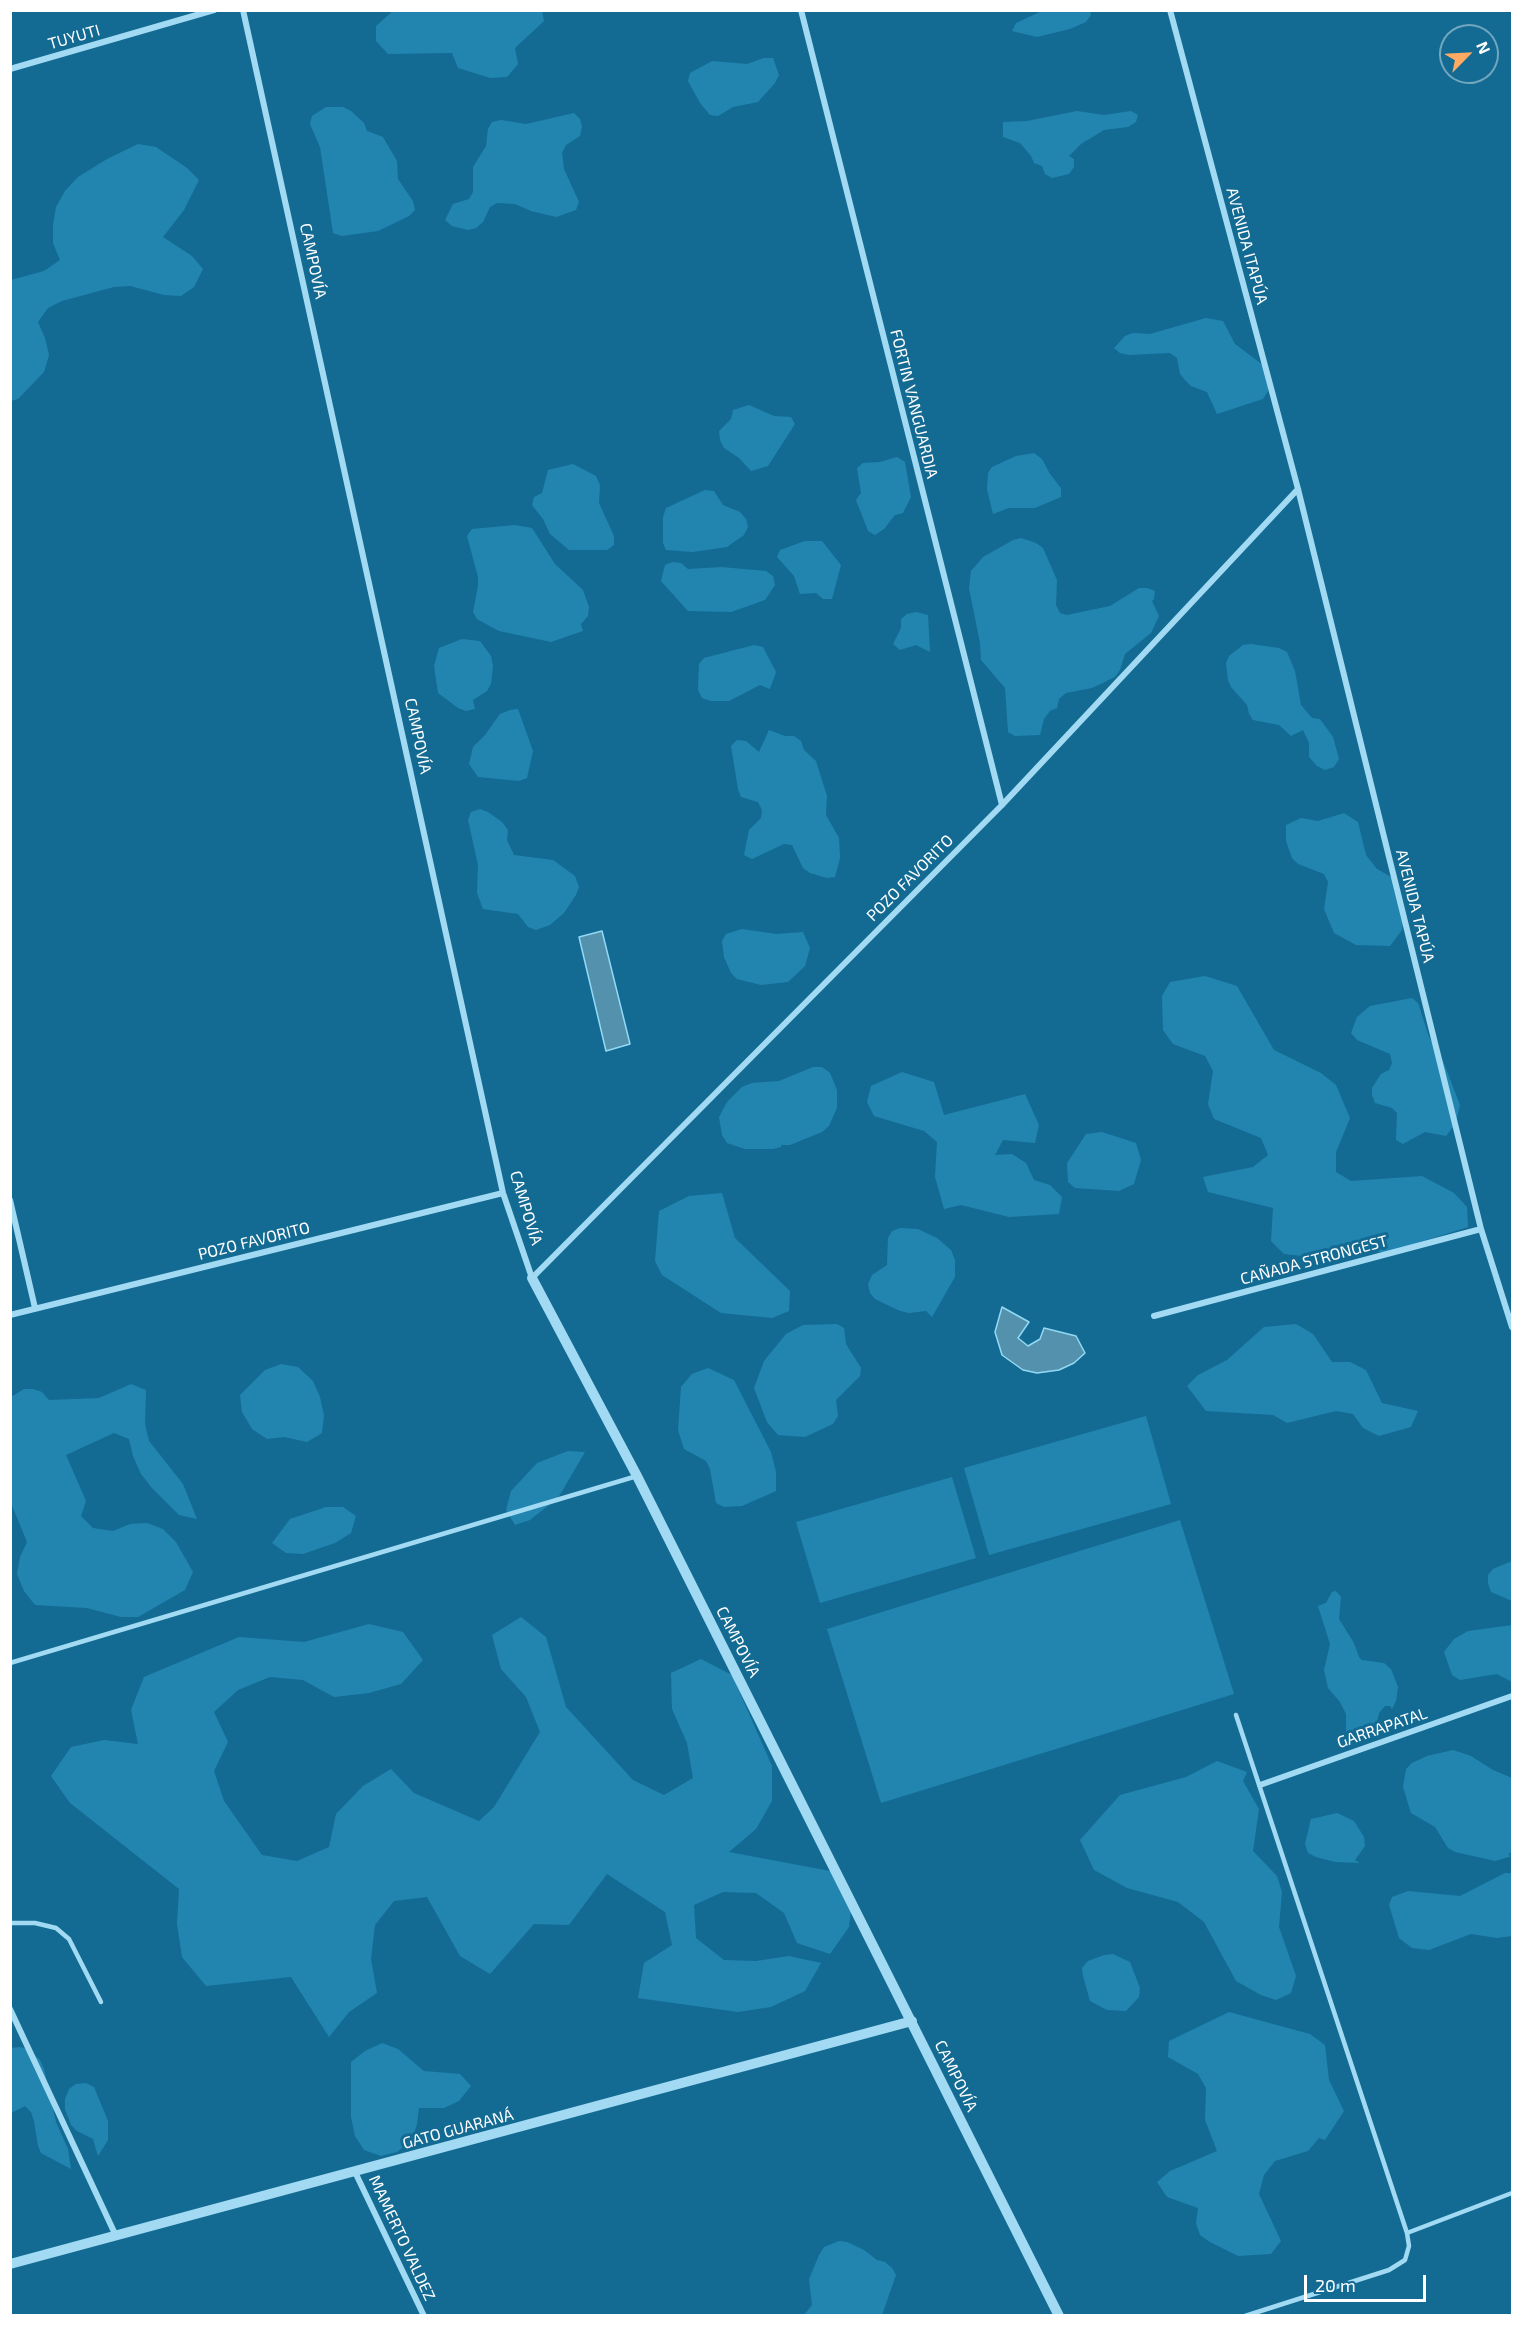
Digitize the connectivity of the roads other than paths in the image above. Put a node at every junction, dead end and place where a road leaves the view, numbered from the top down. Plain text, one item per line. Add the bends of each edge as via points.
1 (214, 10) edge
2 (243, 10) edge
3 (801, 10) edge
4 (1170, 10) edge
5 (10, 69) edge
6 (1298, 489) junction
7 (1002, 805) junction
8 (503, 1193) junction
9 (10, 1200) edge
10 (1481, 1229) junction
11 (532, 1278) junction
12 (35, 1308) junction
13 (10, 1315) edge
14 (1154, 1316) dead end
15 (1512, 1327) edge
16 (637, 1476) junction
17 (10, 1663) edge
18 (1512, 1696) edge
19 (1236, 1715) dead end
20 (1260, 1785) junction
21 (10, 1923) edge
22 (101, 2002) dead end
23 (10, 2009) edge
24 (912, 2021) junction
25 (355, 2172) junction
26 (1512, 2193) edge
27 (1407, 2233) junction
28 (116, 2236) junction
29 (10, 2265) edge
30 (424, 2316) edge
31 (1059, 2316) edge
32 (1245, 2316) edge

1 - 5 street, TUYUTI
2 - 8 street, CAMPOVÍA
3 - 7 street, FORTIN VANGUARDIA
4 - 6 street, AVENIDA ITAPÚA
6 - 7 street, POZO FAVORITO
6 - 10 street, AVENIDA TAPÚA
7 - 11 street, POZO FAVORITO
8 - 11 street, CAMPOVÍA
8 - 12 street, POZO FAVORITO
9 - 12 street
10 - 14 street, CAÑADA STRONGEST
10 - 15 street, AVENIDA TAPÚA
11 - 16 street, CAMPOVÍA
12 - 13 street, POZO FAVORITO
16 - 17 lane
16 - 24 street, CAMPOVÍA
18 - 20 street, GARRAPATAL
19 - 20 lane
20 - 27 lane
21 - 22 lane via 56,1928 69,1939
23 - 28 street
24 - 25 street, GATO GUARANÁ
24 - 31 street, CAMPOVÍA
25 - 28 street, GATO GUARANÁ
25 - 30 street, MAMERTO VALDEZ
26 - 27 lane
27 - 32 lane via 1405,2260 1389,2270
28 - 29 street, GATO GUARANÁ

